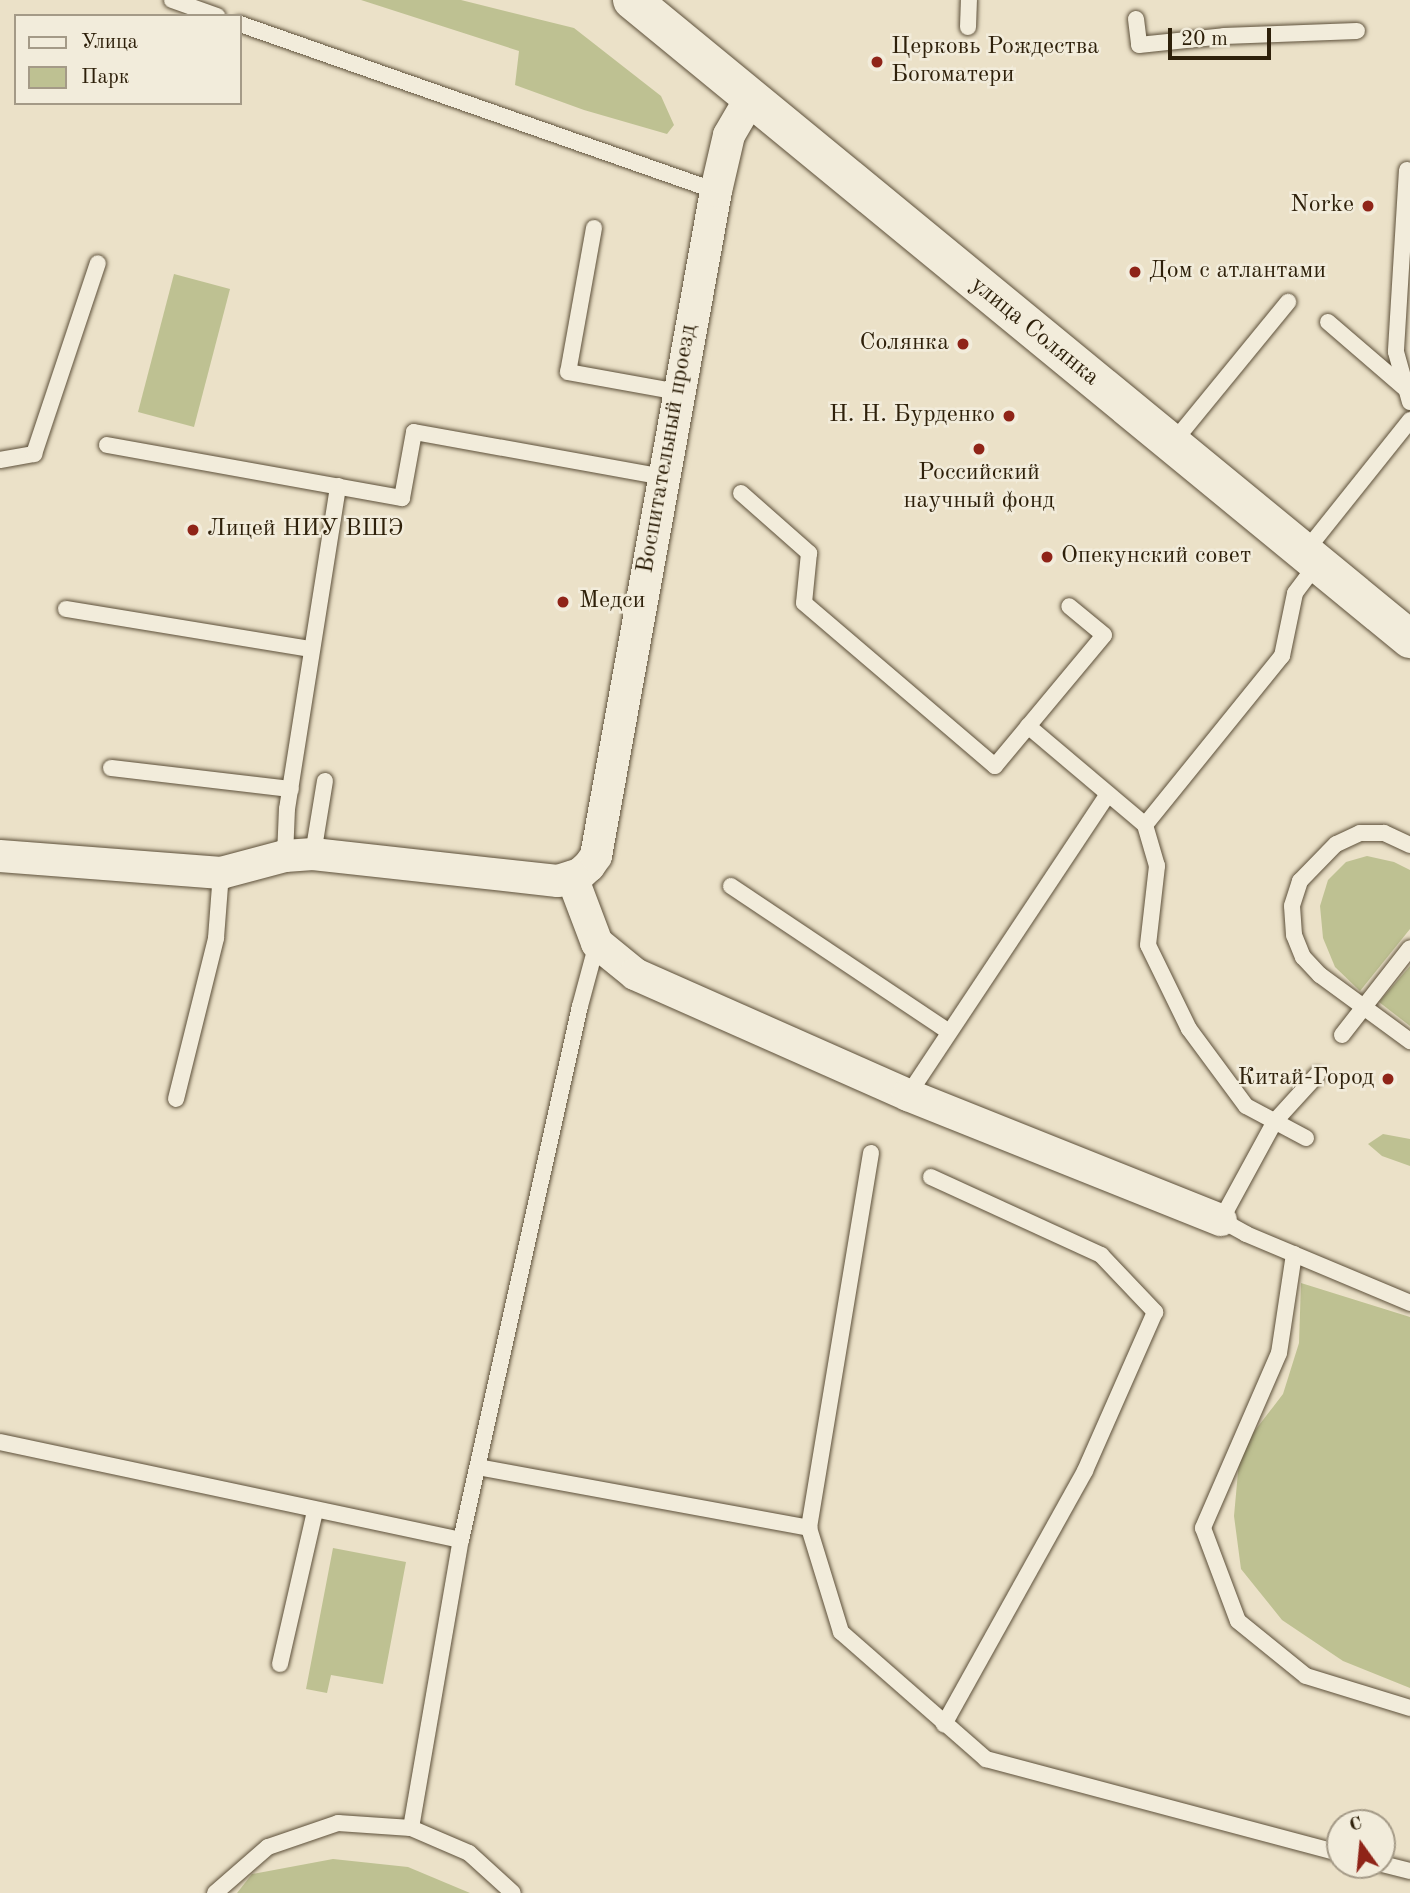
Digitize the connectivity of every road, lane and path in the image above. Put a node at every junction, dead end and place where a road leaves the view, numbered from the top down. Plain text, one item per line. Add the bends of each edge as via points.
1 (172, 0) edge
2 (969, 0) edge
3 (637, 10) edge
4 (211, 14) edge
5 (1136, 19) dead end
6 (242, 25) edge
7 (968, 27) dead end
8 (1357, 31) dead end
9 (750, 99) junction
10 (1406, 170) dead end
11 (716, 191) junction
12 (594, 228) dead end
13 (98, 263) dead end
14 (1288, 302) dead end
15 (1328, 322) dead end
16 (678, 392) junction
17 (1408, 396) edge
18 (1410, 420) edge
19 (107, 445) dead end
20 (1171, 445) junction
21 (0, 460) edge
22 (663, 477) junction
23 (338, 486) junction
24 (741, 493) dead end
25 (1311, 558) junction
26 (1069, 606) dead end
27 (66, 609) dead end
28 (1410, 639) edge
29 (311, 649) junction
30 (1028, 726) junction
31 (111, 768) dead end
32 (325, 781) dead end
33 (290, 789) junction
34 (1107, 794) junction
35 (1145, 825) junction
36 (1410, 845) edge
37 (299, 855) junction
38 (0, 856) edge
39 (221, 873) junction
40 (572, 877) junction
41 (731, 886) dead end
42 (597, 943) junction
43 (1410, 948) edge
44 (1362, 1007) junction
45 (949, 1032) junction
46 (1342, 1035) dead end
47 (1410, 1041) edge
48 (1317, 1075) dead end
49 (908, 1095) junction
50 (176, 1099) dead end
51 (1275, 1121) junction
52 (1306, 1138) dead end
53 (871, 1153) dead end
54 (931, 1177) dead end
55 (1221, 1220) junction
56 (1294, 1254) junction
57 (1410, 1303) edge
58 (0, 1442) edge
59 (478, 1467) junction
60 (315, 1511) junction
61 (809, 1528) junction
62 (461, 1540) junction
63 (280, 1664) dead end
64 (1410, 1708) edge
65 (944, 1724) junction
66 (411, 1828) junction
67 (1326, 1849) edge
68 (215, 1893) edge
69 (513, 1893) edge

1 - 4 lane
2 - 7 lane
3 - 9 main road, улица Солянка
5 - 8 lane via 1139,45 1224,36
6 - 11 lane
9 - 11 street, Воспитательный проезд via 729,135
9 - 20 main road, улица Солянка
10 - 17 lane via 1396,352
11 - 16 street, Воспитательный проезд
12 - 16 lane via 568,372
13 - 21 lane via 34,454
14 - 20 lane
15 - 17 lane
16 - 22 street, Воспитательный проезд
18 - 25 lane
19 - 23 lane
20 - 25 main road, улица Солянка
22 - 23 lane via 414,432 402,498
22 - 40 street, Воспитательный проезд via 596,856
23 - 29 lane
24 - 30 lane via 809,553 804,603 995,766
25 - 28 main road, улица Солянка
25 - 35 lane via 1295,593 1282,656
26 - 30 lane via 1104,635
27 - 29 lane
29 - 33 lane
30 - 34 lane
31 - 33 lane
32 - 37 lane
33 - 37 lane
34 - 35 lane
34 - 45 lane
35 - 51 lane via 1157,866 1148,945 1189,1029 1246,1106
36 - 44 lane via 1384,833 1360,833 1336,844 1300,881 1292,906 1294,935 1303,957
37 - 39 street
37 - 40 street via 541,881
38 - 39 street
39 - 50 lane via 216,937
40 - 42 street
41 - 45 lane
42 - 49 street via 635,974
42 - 59 lane
43 - 44 lane
44 - 46 lane
44 - 47 lane
45 - 49 lane
48 - 51 lane
49 - 55 street
51 - 52 lane
51 - 55 lane
53 - 61 lane
54 - 65 lane via 1101,1255 1155,1312 1085,1471
55 - 56 lane
56 - 57 lane
56 - 64 lane via 1279,1353 1203,1528 1238,1621 1306,1676
58 - 60 lane
59 - 61 lane
59 - 62 lane
60 - 62 lane
60 - 63 lane
61 - 65 lane via 841,1632
62 - 66 lane
65 - 67 lane via 986,1759
66 - 68 lane via 338,1824 268,1847
66 - 69 lane via 469,1853

